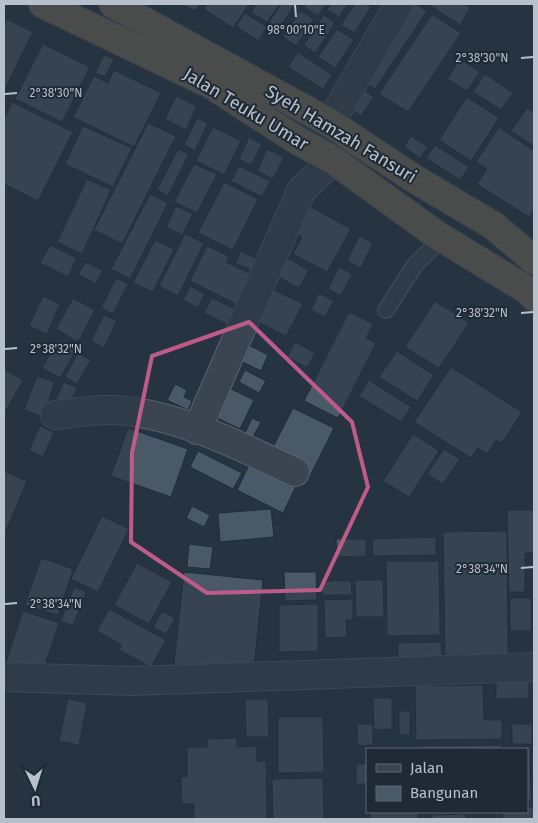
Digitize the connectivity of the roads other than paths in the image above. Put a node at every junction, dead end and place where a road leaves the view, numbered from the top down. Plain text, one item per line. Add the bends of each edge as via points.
1 (43, 4) edge
2 (113, 4) edge
3 (399, 4) edge
4 (330, 123) junction
5 (333, 160) junction
6 (437, 235) junction
7 (534, 260) edge
8 (534, 297) edge
9 (386, 310) dead end
10 (55, 415) dead end
11 (198, 430) junction
12 (295, 472) dead end
13 (534, 668) edge
14 (4, 677) edge

1 - 5 highway, Jalan Teuku Umar via 210,84
2 - 4 highway, Syeh Hamzah Fansuri
3 - 4 street
4 - 7 highway, Syeh Hamzah Fansuri via 494,226
5 - 6 highway, Jalan Teuku Umar
5 - 11 street via 301,191
6 - 8 highway, Jalan Teuku Umar
6 - 9 lane via 440,240 415,265
10 - 11 street via 109,410 156,416
11 - 12 street
13 - 14 street via 132,681

